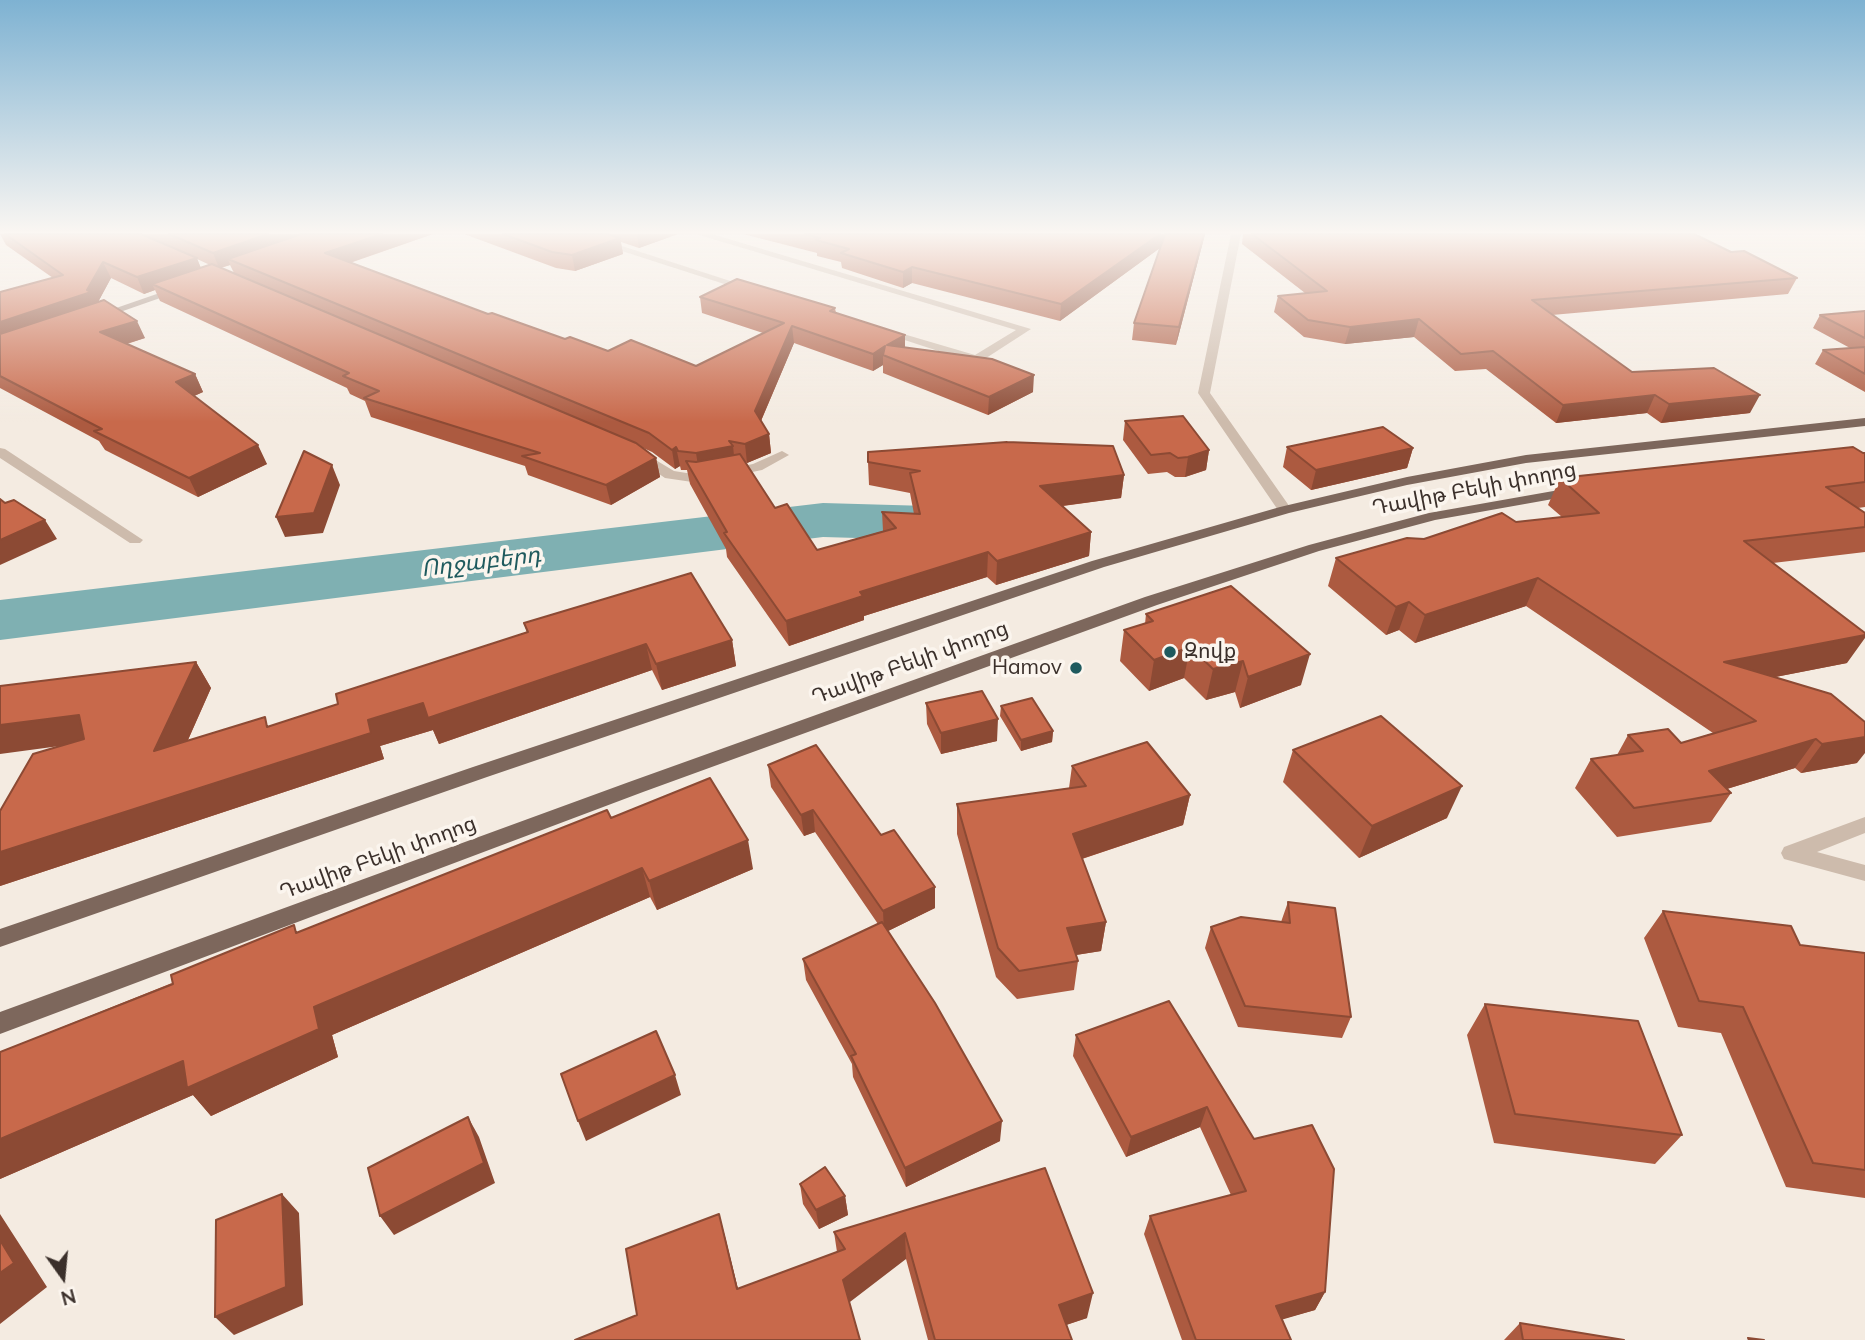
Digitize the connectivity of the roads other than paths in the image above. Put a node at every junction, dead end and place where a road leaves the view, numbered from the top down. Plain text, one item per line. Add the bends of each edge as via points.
1 (157, 297) edge
2 (914, 297) edge
3 (1223, 297) edge
4 (90, 319) edge
5 (872, 327) edge
6 (1865, 422) edge
7 (621, 446) edge
8 (0, 452) edge
9 (782, 455) dead end
10 (1588, 489) edge
11 (1285, 510) junction
12 (135, 540) dead end
13 (1865, 825) edge
14 (1865, 873) edge
15 (0, 938) edge
16 (0, 1023) edge

1 - 4 street
2 - 5 street via 1025,329 976,359
3 - 11 street via 1204,393
6 - 11 main road, Դավիթ Բեկի փողոց via 1525,459
7 - 9 street via 670,475 699,479 757,467
8 - 12 street
10 - 16 main road, Դավիթ Բեկի փողոց via 1434,516 1314,548 1164,597
11 - 15 main road, Դավիթ Բեկի փողոց via 1098,564
13 - 14 street via 1791,853

